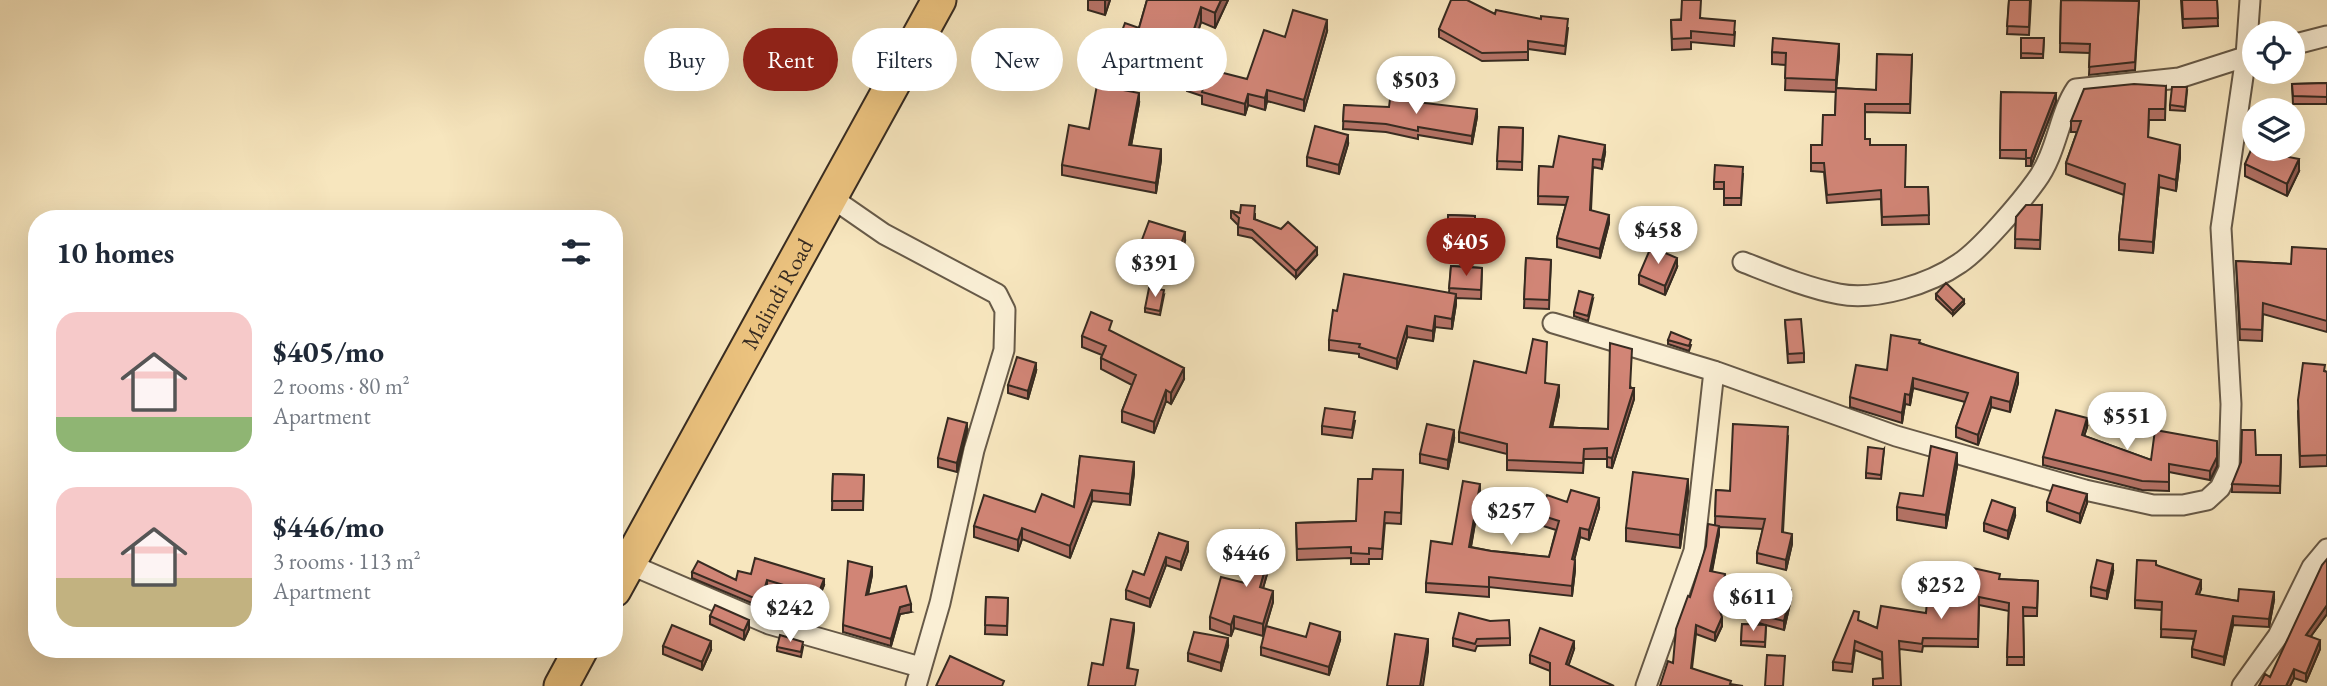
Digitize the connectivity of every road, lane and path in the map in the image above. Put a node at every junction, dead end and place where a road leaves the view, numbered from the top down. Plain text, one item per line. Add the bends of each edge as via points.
1 (939, 0) edge
2 (2250, 0) edge
3 (2250, 21) edge
4 (2327, 36) edge
5 (2305, 42) edge
6 (2242, 58) edge
7 (2245, 84) edge
8 (832, 198) junction
9 (1744, 262) dead end
10 (1553, 323) dead end
11 (1714, 371) junction
12 (2327, 549) edge
13 (623, 573) edge
14 (623, 578) edge
15 (576, 658) edge
16 (918, 677) edge
17 (561, 686) edge
18 (1646, 686) edge
19 (2242, 686) edge

1 - 8 highway, Malindi Road
2 - 3 street
4 - 5 street
6 - 9 street via 2179,78 2076,89 2036,181 1984,243 1960,264 1921,281 1886,294 1852,296
7 - 11 street via 2221,228 2231,404 2229,469 2220,488 2207,500 2152,505 2085,490 1896,436
8 - 13 highway, Malindi Road
8 - 16 street via 884,234 997,294 1004,310 1004,350 974,450 940,603
10 - 11 street
11 - 18 street via 1694,551
12 - 19 street via 2312,567 2278,636
14 - 16 street
15 - 17 highway

